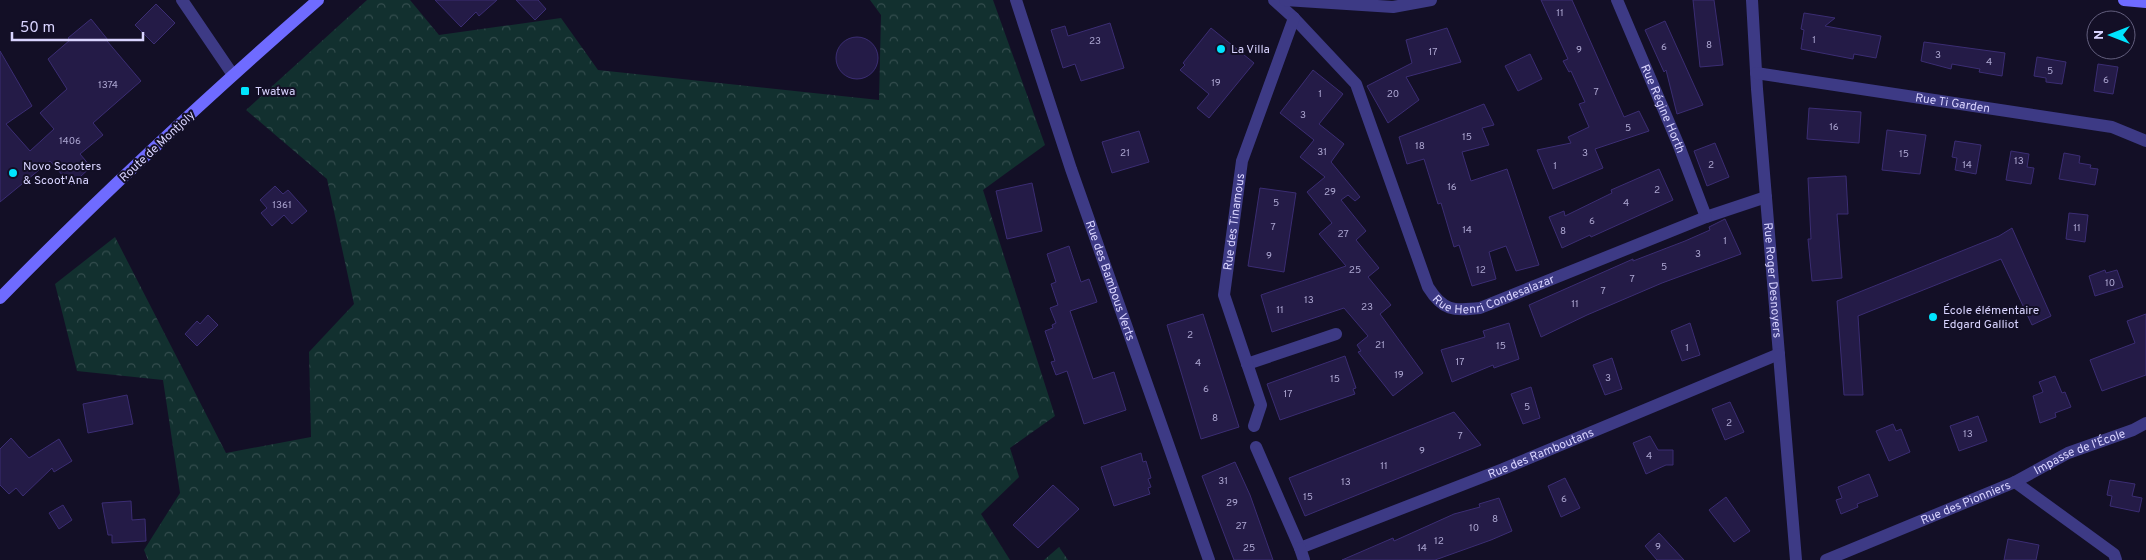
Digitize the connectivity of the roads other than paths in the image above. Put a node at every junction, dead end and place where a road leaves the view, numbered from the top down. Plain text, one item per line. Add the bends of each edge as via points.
1 (182, 0) edge
2 (318, 0) edge
3 (1016, 0) edge
4 (1274, 0) edge
5 (1285, 0) edge
6 (1431, 0) edge
7 (1617, 0) edge
8 (1752, 0) edge
9 (2124, 0) edge
10 (2146, 2) edge
11 (1294, 18) junction
12 (1756, 73) junction
13 (233, 74) junction
14 (2146, 141) edge
15 (1766, 197) junction
16 (1706, 217) junction
17 (0, 298) edge
18 (1336, 334) dead end
19 (1779, 354) junction
20 (1247, 364) junction
21 (2146, 423) edge
22 (1254, 426) dead end
23 (1256, 447) dead end
24 (2015, 482) junction
25 (1302, 554) edge
26 (1209, 560) edge
27 (1796, 560) edge
28 (1826, 560) edge
29 (2116, 560) edge

1 - 13 street
2 - 13 main road, Route de Montjoly
3 - 26 street, Rue des Bambous Verts via 1071,169
4 - 11 street, Rue Henri Condesalazar
5 - 6 street via 1393,8
7 - 16 street, Rue Régine Horth
8 - 12 street, Rue Roger Desnoyers
9 - 10 main road
11 - 16 street, Rue Henri Condesalazar via 1356,84 1428,287 1438,302 1459,310 1480,308
11 - 20 street, Rue des Tinamous via 1242,160 1225,285 1224,295
12 - 14 street, Rue Ti Garden via 2112,127
12 - 15 street, Rue Roger Desnoyers
13 - 17 main road, Route de Montjoly
15 - 16 street, Rue Henri Condesalazar
15 - 19 street, Rue Roger Desnoyers
18 - 20 street
19 - 25 street, Rue des Ramboutans
19 - 27 street, Rue Roger Desnoyers
20 - 22 street, Rue des Tinamous via 1261,406
21 - 24 street, Impasse de l'École via 2068,453
23 - 25 street, Rue des Ramboutans
24 - 28 street, Rue des Pionniers
24 - 29 street, Rue des Pionniers via 2114,554

